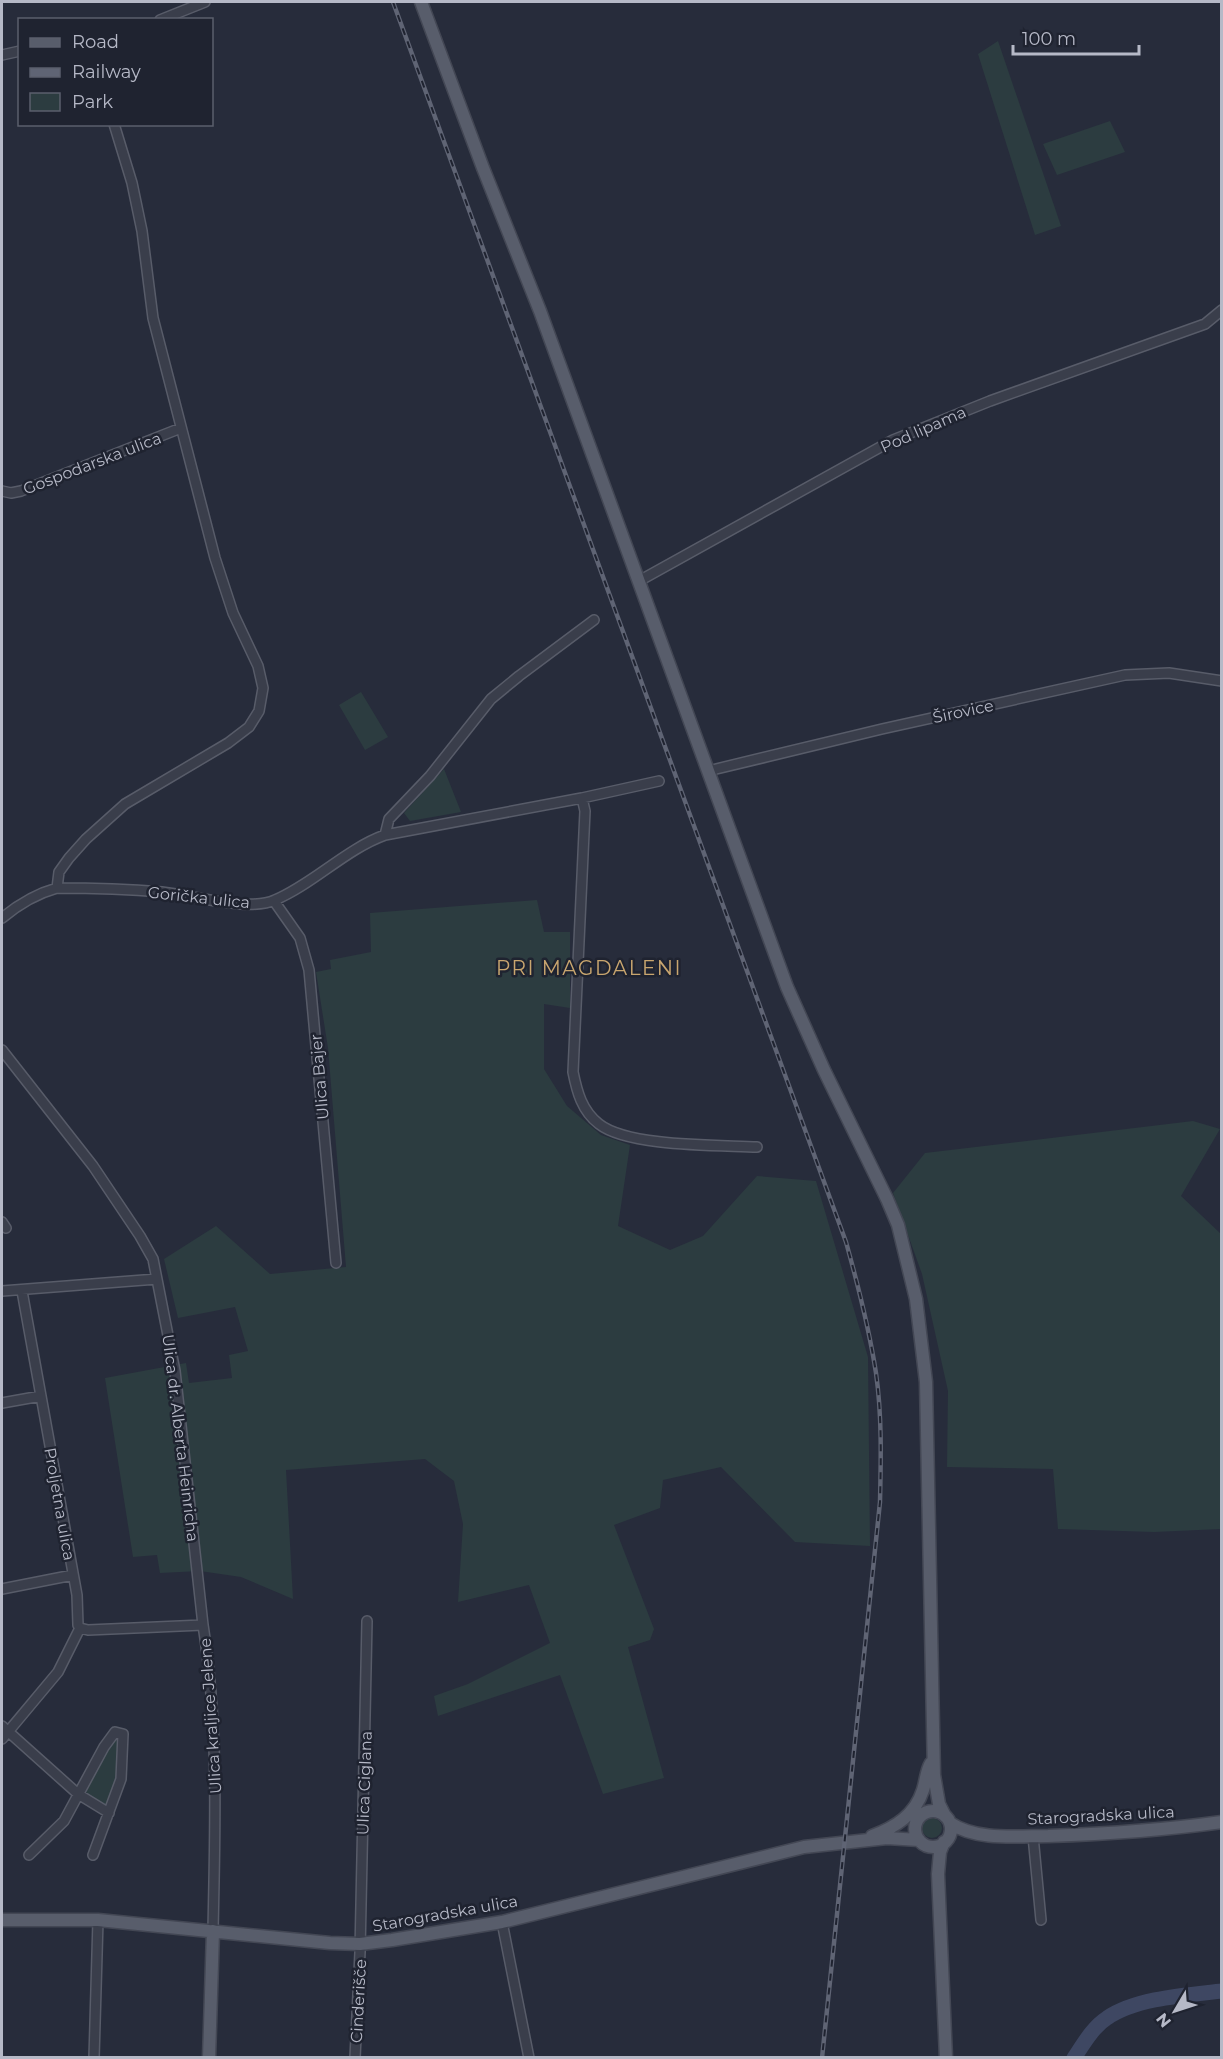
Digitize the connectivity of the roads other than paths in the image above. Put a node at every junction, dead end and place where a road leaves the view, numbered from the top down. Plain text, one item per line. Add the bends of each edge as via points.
1 (205, 2) edge
2 (421, 2) edge
3 (165, 18) edge
4 (18, 51) edge
5 (2, 55) edge
6 (115, 126) edge
7 (1221, 310) edge
8 (181, 428) junction
9 (2, 491) edge
10 (639, 580) junction
11 (594, 620) dead end
12 (1221, 681) edge
13 (708, 771) junction
14 (659, 781) dead end
15 (582, 798) junction
16 (385, 835) junction
17 (57, 888) junction
18 (274, 901) junction
19 (2, 918) edge
20 (2, 1050) edge
21 (757, 1147) dead end
22 (336, 1263) dead end
23 (157, 1280) junction
24 (22, 1290) junction
25 (2, 1291) edge
26 (41, 1396) junction
27 (2, 1403) edge
28 (73, 1575) junction
29 (2, 1588) edge
30 (367, 1621) dead end
31 (203, 1625) junction
32 (80, 1629) junction
33 (4, 1732) edge
34 (934, 1757) junction
35 (934, 1774) junction
36 (78, 1794) junction
37 (109, 1813) junction
38 (924, 1813) junction
39 (947, 1820) junction
40 (1221, 1822) edge
41 (915, 1824) junction
42 (981, 1834) junction
43 (1033, 1836) junction
44 (887, 1838) junction
45 (863, 1841) junction
46 (946, 1841) junction
47 (923, 1843) junction
48 (29, 1854) dead end
49 (93, 1856) dead end
50 (938, 1875) junction
51 (2, 1920) edge
52 (98, 1920) junction
53 (1041, 1920) dead end
54 (502, 1922) junction
55 (213, 1931) junction
56 (360, 1944) junction
57 (94, 2058) edge
58 (209, 2058) edge
59 (355, 2058) edge
60 (529, 2058) edge
61 (946, 2058) edge

1 - 3 street
2 - 10 main road
4 - 5 street
6 - 8 street via 132,183 153,318
7 - 10 street, Pod lipama via 1205,324 893,440
8 - 9 street, Gospodarska ulica via 21,491
8 - 17 street via 226,594 258,666 261,703 242,733 125,804 105,822 69,858 59,872
10 - 13 main road
11 - 16 street via 492,699 430,776 388,819
12 - 13 street, Širovice via 1168,673 1125,675
13 - 34 main road via 787,987 887,1198 908,1263 926,1382
14 - 15 street, Gorička ulica
15 - 16 street, Gorička ulica
15 - 21 street via 585,822 573,1072 578,1096 600,1125 623,1135
16 - 18 street, Gorička ulica
17 - 18 street, Gorička ulica via 169,893 241,904
17 - 19 street, Gorička ulica via 25,900
18 - 22 street, Ulica Bajer via 300,938 309,970
20 - 23 street, Ulica dr. Alberta Heinricha via 118,1202 153,1259
23 - 24 street
23 - 31 street, Ulica dr. Alberta Heinricha via 176,1371
24 - 25 street
24 - 26 street, Proljetna ulica
26 - 27 street
26 - 28 street, Proljetna ulica
28 - 29 street, Proljetna ulica
28 - 32 street
30 - 56 street, Ulica Ciglana
31 - 32 street, Ulica kraljice Jelene
31 - 55 street, Ulica kraljice Jelene via 216,1793
32 - 33 street via 58,1672
33 - 36 street
34 - 35 main road
34 - 45 main road via 922,1794 910,1814
35 - 38 main road
35 - 39 main road via 939,1804
36 - 37 street
36 - 37 street via 111,1737 115,1732 123,1734 121,1779
36 - 48 street via 64,1821
37 - 49 street
38 - 39 main road via 935,1811
38 - 41 main road
39 - 42 main road, Starogradska ulica via 963,1830
39 - 46 main road via 951,1829
40 - 43 main road, Starogradska ulica via 1158,1830
41 - 44 main road, Starogradska ulica
41 - 47 main road via 916,1835
42 - 43 main road, Starogradska ulica
42 - 46 main road, Starogradska ulica
43 - 53 street
44 - 45 main road, Starogradska ulica
44 - 47 main road, Starogradska ulica
45 - 54 main road, Starogradska ulica via 766,1855
46 - 47 main road via 933,1847
46 - 50 main road via 940,1852
47 - 50 main road
50 - 61 main road
51 - 52 main road, Starogradska ulica
52 - 55 main road, Starogradska ulica
52 - 57 street
54 - 56 main road, Starogradska ulica
54 - 60 street
55 - 56 main road, Starogradska ulica
55 - 58 main road
56 - 59 street, Cinderišče

